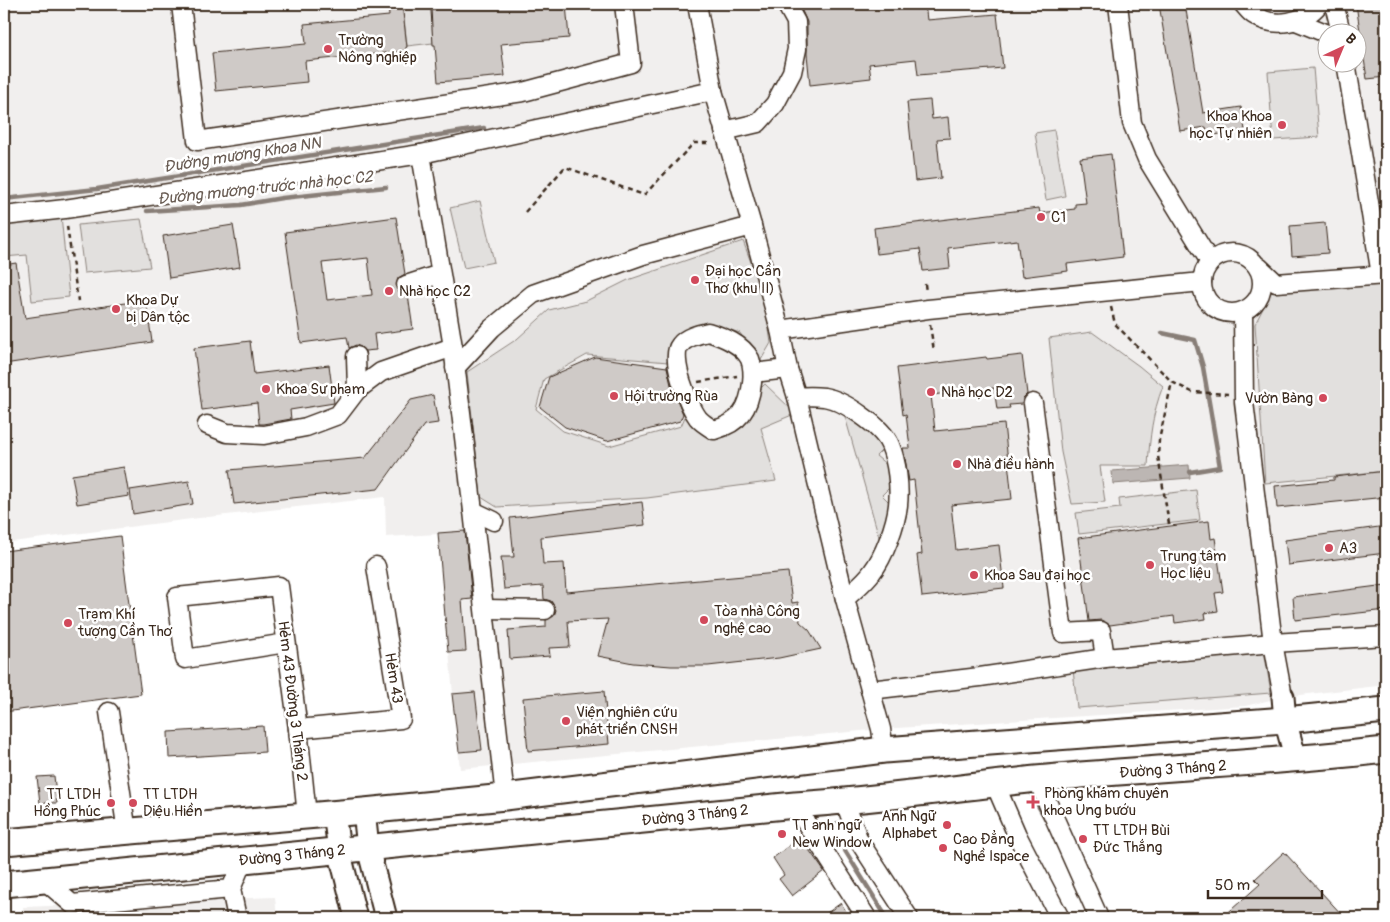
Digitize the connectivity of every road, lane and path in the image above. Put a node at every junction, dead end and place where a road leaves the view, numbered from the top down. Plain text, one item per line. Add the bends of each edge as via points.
1 (181, 4) edge
2 (624, 4) edge
3 (697, 4) edge
4 (786, 4) edge
5 (1118, 4) edge
6 (1243, 4) edge
7 (1318, 4) edge
8 (1334, 4) edge
9 (1296, 21) junction
10 (1338, 22) edge
11 (1318, 30) edge
12 (1348, 72) edge
13 (713, 91) junction
14 (726, 137) junction
15 (421, 154) junction
16 (65, 209) junction
17 (525, 212) dead end
18 (4, 216) edge
19 (752, 226) junction
20 (1210, 262) junction
21 (1257, 266) junction
22 (440, 274) junction
23 (1384, 275) edge
24 (1202, 282) junction
25 (406, 285) dead end
26 (1107, 291) junction
27 (78, 301) dead end
28 (1243, 311) junction
29 (780, 330) junction
30 (453, 347) junction
31 (356, 356) dead end
32 (455, 368) junction
33 (788, 370) junction
34 (753, 373) junction
35 (1172, 382) junction
36 (683, 384) junction
37 (357, 390) junction
38 (1244, 396) junction
39 (797, 397) junction
40 (1033, 404) dead end
41 (207, 425) dead end
42 (473, 511) junction
43 (494, 521) dead end
44 (1169, 524) dead end
45 (376, 566) dead end
46 (845, 599) junction
47 (485, 609) junction
48 (545, 610) dead end
49 (1386, 636) edge
50 (286, 643) junction
51 (1272, 643) junction
52 (1105, 658) junction
53 (870, 690) junction
54 (1284, 708) junction
55 (1386, 710) edge
56 (109, 712) dead end
57 (298, 729) junction
58 (882, 740) junction
59 (1385, 754) edge
60 (1296, 760) junction
61 (1037, 779) junction
62 (995, 784) junction
63 (505, 797) junction
64 (845, 802) junction
65 (795, 805) junction
66 (364, 811) junction
67 (334, 813) junction
68 (307, 816) junction
69 (854, 827) junction
70 (127, 832) junction
71 (816, 839) junction
72 (4, 842) edge
73 (368, 848) junction
74 (339, 850) junction
75 (243, 860) junction
76 (44, 880) junction
77 (4, 884) edge
78 (231, 889) junction
79 (73, 911) edge
80 (237, 918) edge
81 (356, 918) edge
82 (386, 918) edge
83 (867, 918) edge
84 (909, 918) edge
85 (1060, 918) edge
86 (1099, 918) edge

1 - 2 street via 197,141 523,92 631,63
3 - 13 street
4 - 14 street via 796,22 797,50 792,72 776,104 758,123
5 - 20 street via 1132,122 1147,159
6 - 9 street via 1254,15 1274,23
7 - 9 street via 1312,12
8 - 10 street
9 - 11 street
12 - 23 street
13 - 14 street
13 - 15 street
14 - 17 path via 694,143 644,195 565,166
14 - 19 street
15 - 16 street
15 - 22 street
16 - 18 street
16 - 27 path
19 - 29 street
19 - 32 street via 643,255 533,294 492,328
20 - 21 street via 1223,254 1238,253
20 - 24 street
21 - 23 street via 1276,284
21 - 28 street via 1261,274 1261,292 1257,300
22 - 25 street
22 - 30 street
24 - 26 street
24 - 28 street via 1207,298 1219,309
26 - 29 street via 928,309
26 - 35 path via 1115,324
28 - 38 street
29 - 33 street
30 - 32 street
30 - 37 street via 381,372
31 - 37 street
32 - 42 street
33 - 34 street
33 - 39 street
34 - 36 path
34 - 36 street via 750,400 742,414 728,426 714,430 699,420
34 - 36 street via 750,359 738,345 708,332 680,345 676,357
35 - 38 path via 1192,392
35 - 44 path via 1159,440 1159,463
37 - 41 street via 338,415 306,427 264,435 227,433
38 - 51 street
39 - 46 street
39 - 46 street via 826,397 854,410 879,430 889,444 895,464 898,505 884,550 872,572
40 - 52 street via 1063,633 1101,630
42 - 43 street
42 - 47 street
45 - 57 street, Hẻm 43 via 401,718
46 - 53 street
47 - 48 street
47 - 63 street
49 - 51 street
50 - 50 street, Hẻm 43 Đường 3 Tháng 2 via 279,586 177,596 185,659
50 - 57 street, Hẻm 43 Đường 3 Tháng 2
51 - 52 street
51 - 54 street
52 - 53 street
53 - 58 street
54 - 55 highway
54 - 58 highway
54 - 60 main road
56 - 70 street
57 - 68 street, Hẻm 43 Đường 3 Tháng 2
58 - 63 highway
59 - 60 highway, Đường 3 Tháng 2
60 - 61 highway, Đường 3 Tháng 2
61 - 62 highway, Đường 3 Tháng 2
61 - 86 street
62 - 64 highway, Đường 3 Tháng 2
62 - 85 street
63 - 66 highway
64 - 65 highway, Đường 3 Tháng 2
64 - 69 street
65 - 71 street
65 - 73 highway, Đường 3 Tháng 2
66 - 67 highway
66 - 73 main road
67 - 68 highway
67 - 74 main road
68 - 70 highway
69 - 71 street
69 - 84 street via 859,841
70 - 72 highway
71 - 83 street
73 - 74 highway, Đường 3 Tháng 2
73 - 82 main road
74 - 75 highway, Đường 3 Tháng 2
74 - 81 main road
75 - 76 highway, Đường 3 Tháng 2
75 - 78 street
76 - 77 highway, Đường 3 Tháng 2
76 - 79 street
78 - 79 street
78 - 80 street

